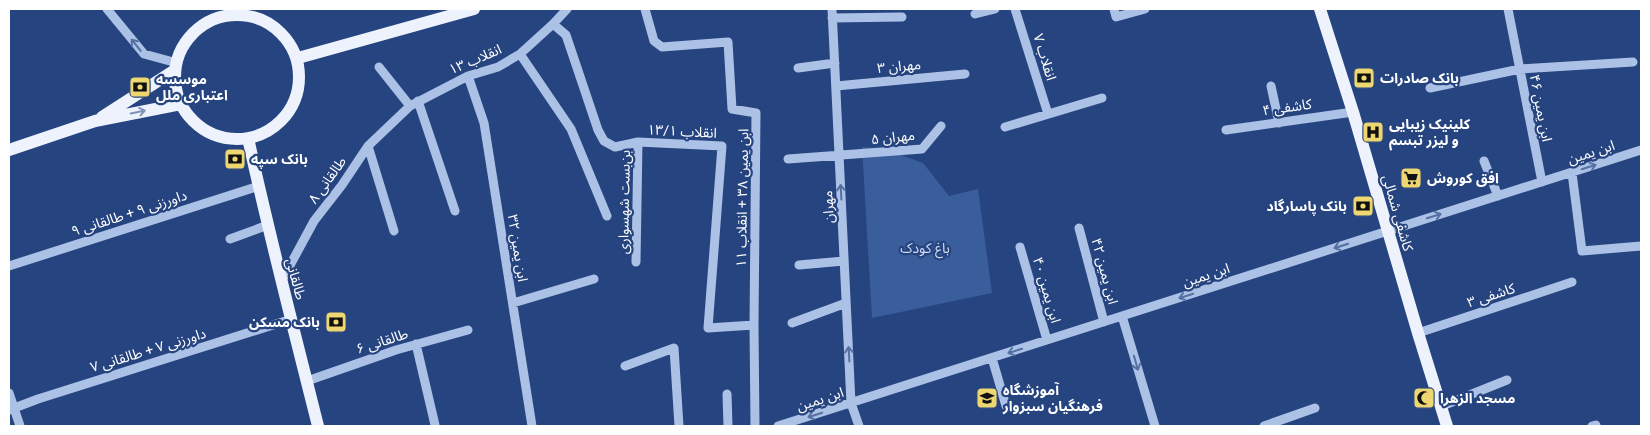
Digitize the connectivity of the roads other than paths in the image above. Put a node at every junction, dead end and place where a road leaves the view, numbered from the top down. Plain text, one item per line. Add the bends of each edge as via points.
1 (107, 9) edge
2 (474, 9) edge
3 (567, 9) edge
4 (644, 9) edge
5 (995, 9) edge
6 (1015, 9) edge
7 (1114, 9) edge
8 (1145, 9) edge
9 (1320, 9) edge
10 (1508, 9) edge
11 (216, 13) edge
12 (832, 14) edge
13 (975, 14) dead end
14 (902, 17) dead end
15 (553, 24) junction
16 (520, 54) junction
17 (298, 58) junction
18 (1633, 62) dead end
19 (835, 63) junction
20 (176, 66) junction
21 (379, 67) dead end
22 (798, 68) dead end
23 (1520, 69) junction
24 (964, 74) dead end
25 (468, 76) junction
26 (836, 86) junction
27 (1271, 86) dead end
28 (1430, 88) dead end
29 (1102, 98) dead end
30 (414, 103) junction
31 (181, 104) junction
32 (1353, 112) junction
33 (1048, 114) junction
34 (95, 121) junction
35 (1279, 123) junction
36 (941, 126) dead end
37 (1005, 127) dead end
38 (1226, 130) dead end
39 (248, 138) junction
40 (638, 142) junction
41 (368, 146) junction
42 (9, 150) edge
43 (1641, 150) edge
44 (839, 156) junction
45 (788, 159) dead end
46 (1484, 161) dead end
47 (1572, 173) junction
48 (1542, 182) junction
49 (259, 186) junction
50 (1498, 196) junction
51 (456, 211) dead end
52 (607, 216) dead end
53 (268, 225) junction
54 (1079, 228) dead end
55 (394, 231) dead end
56 (1388, 231) junction
57 (230, 239) dead end
58 (1641, 246) edge
59 (1020, 247) dead end
60 (844, 261) junction
61 (636, 262) dead end
62 (799, 265) dead end
63 (9, 266) edge
64 (594, 279) dead end
65 (1572, 282) dead end
66 (281, 283) junction
67 (513, 303) junction
68 (846, 303) junction
69 (1122, 316) junction
70 (292, 319) junction
71 (1104, 322) junction
72 (792, 323) dead end
73 (754, 325) junction
74 (468, 330) dead end
75 (1418, 333) junction
76 (1047, 340) junction
77 (416, 344) junction
78 (992, 358) junction
79 (625, 366) dead end
80 (1507, 380) dead end
81 (306, 381) junction
82 (9, 393) edge
83 (727, 394) dead end
84 (851, 403) junction
85 (1006, 406) dead end
86 (1442, 406) junction
87 (1315, 408) dead end
88 (11, 409) edge
89 (435, 425) edge
90 (20, 426) edge
91 (318, 426) edge
92 (532, 426) edge
93 (679, 426) edge
94 (728, 426) edge
95 (755, 426) edge
96 (778, 426) edge
97 (859, 426) edge
98 (1155, 426) edge
99 (1264, 426) edge
100 (1447, 426) edge

20 -> 1 street via 144,54
2 - 17 main road
3 - 15 street, انقلاب ۱۳
4 - 73 street, ابن یمین ۳۸ + انقلاب ۱۱ via 654,41 662,47 728,42 732,109 756,113
5 - 13 street
6 - 33 street, انقلاب ۷
7 - 8 street via 1116,17
9 - 32 main road, کاشفی شمالی
10 - 23 street, ابن یمین ۴۶
11 - 17 main road via 242,14 266,21 286,36
11 - 20 main road via 191,35
12 - 14 street
12 - 19 street, مهران
15 - 16 street, انقلاب ۱۳
15 - 40 street, انقلاب ۱۳/۱ via 566,35 604,141 615,147
16 - 25 street, انقلاب ۱۳ via 498,67
16 - 52 street via 571,129
17 - 39 main road via 300,84 291,109 273,128
18 - 23 street
19 - 22 street
19 - 26 street, مهران
20 - 31 main road via 176,87
20 - 34 main road
21 - 30 street
23 - 28 street
23 - 48 street, ابن یمین ۴۶
24 - 26 street, مهران ۳
25 - 30 street, انقلاب ۱۳
25 - 67 street, ابن یمین ۳۲ via 484,123
26 - 44 street, مهران
27 - 35 street
29 - 33 street
30 - 41 street, طالقانی ۸
30 - 51 street
34 -> 31 main road
31 - 39 main road via 188,115 209,132 222,137
32 - 35 street, کاشفی ۴
32 - 56 main road, کاشفی شمالی
33 - 37 street
34 - 42 main road
35 - 38 street, کاشفی ۴
36 - 44 street, مهران ۵ via 922,149
39 - 49 main road, طالقانی
40 - 61 street, بن‌بست شهسواری
40 - 73 street, انقلاب ۱۳/۱ via 722,146 708,328
41 - 55 street
41 - 66 street, طالقانی ۸ via 314,221
47 -> 43 street, ابن یمین
44 - 45 street, مهران ۵
60 -> 44 street, مهران
46 - 50 street
47 - 48 street, ابن یمین
47 - 58 street via 1582,251
48 - 50 street, ابن یمین
49 - 53 main road, طالقانی
49 - 63 street, داورزنی ۹ + طالقانی ۹
56 -> 50 street, ابن یمین
53 - 57 street
53 - 66 main road, طالقانی
54 - 71 street, ابن یمین ۴۲
56 -> 69 street, ابن یمین
56 - 75 main road, کاشفی شمالی
59 - 76 street, ابن یمین ۴۰
60 - 62 street
60 - 68 street, مهران
64 - 67 street
65 - 75 street, کاشفی ۳
66 - 70 main road, طالقانی
67 - 92 street, ابن یمین ۳۲
68 - 72 street
84 -> 68 street, مهران
69 - 71 street, ابن یمین
69 -> 98 street
70 - 81 main road, طالقانی
70 - 88 street, داورزنی ۷ + طالقانی ۷
71 - 76 street, ابن یمین
73 - 95 street, ابن یمین ۳۸ + انقلاب ۱۱
74 - 77 street, طالقانی ۶
75 - 86 main road, کاشفی شمالی
76 -> 78 street, ابن یمین
77 - 81 street, طالقانی ۶
77 - 89 street
78 - 84 street, ابن یمین
78 - 85 street
79 - 93 street via 674,348
80 - 86 street
81 - 91 main road, طالقانی
82 - 88 street
83 - 94 street
84 -> 96 street, ابن یمین
84 - 97 street, مهران
86 - 100 main road, کاشفی شمالی
87 - 99 street
88 - 90 street

